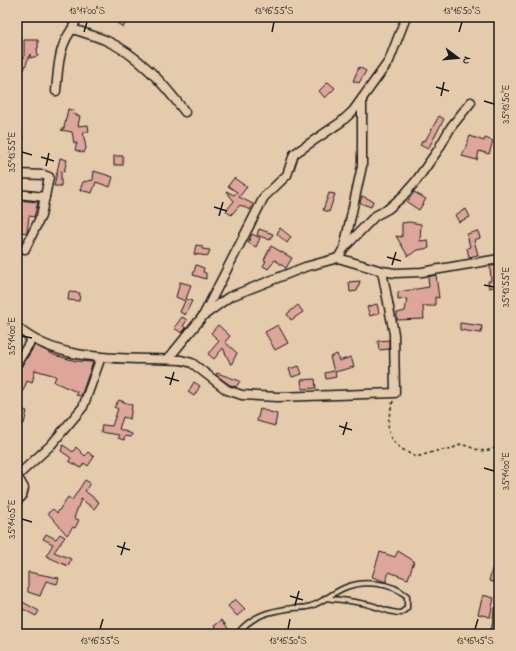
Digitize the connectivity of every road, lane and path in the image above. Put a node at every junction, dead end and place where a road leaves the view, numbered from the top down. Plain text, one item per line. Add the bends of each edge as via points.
1 (78, 17) edge
2 (406, 17) edge
3 (73, 29) junction
4 (56, 91) dead end
5 (362, 98) junction
6 (471, 102) dead end
7 (185, 112) dead end
8 (17, 174) edge
9 (17, 194) edge
10 (45, 197) junction
11 (344, 248) junction
12 (25, 249) dead end
13 (338, 258) junction
14 (499, 259) edge
15 (382, 271) junction
16 (203, 316) junction
17 (17, 327) edge
18 (32, 339) junction
19 (101, 357) junction
20 (168, 359) junction
21 (17, 363) edge
22 (395, 394) junction
23 (499, 446) edge
24 (17, 476) edge
25 (17, 501) edge
26 (325, 598) junction
27 (499, 611) edge
28 (237, 634) edge
29 (496, 634) edge

1 - 3 street
2 - 5 street via 389,61
3 - 4 street via 66,38 60,56
3 - 7 street via 106,40 132,57 153,73
5 - 11 street via 362,166
5 - 16 street via 341,122 294,154 286,175 264,197
6 - 11 street via 451,126 416,181 398,200 375,216
8 - 10 street via 47,176 49,180
9 - 10 street
10 - 12 street via 41,216
11 - 13 street
13 - 15 street
13 - 16 street via 304,267 242,290
14 - 15 street via 422,272
15 - 22 street via 394,334
16 - 20 street
17 - 18 street
18 - 19 street via 73,354
18 - 21 street
19 - 20 street
19 - 24 street via 83,407 51,445
20 - 22 street via 192,363 227,390 242,396
22 - 23 path via 388,420 388,434 407,453 416,457 449,450 461,444 481,451 491,451
24 - 25 street via 24,488 22,496
26 - 26 lane via 370,605 392,613 401,613 407,608 407,596 400,590 368,584 356,584
26 - 28 lane via 311,606 265,613 250,621
27 - 29 street

